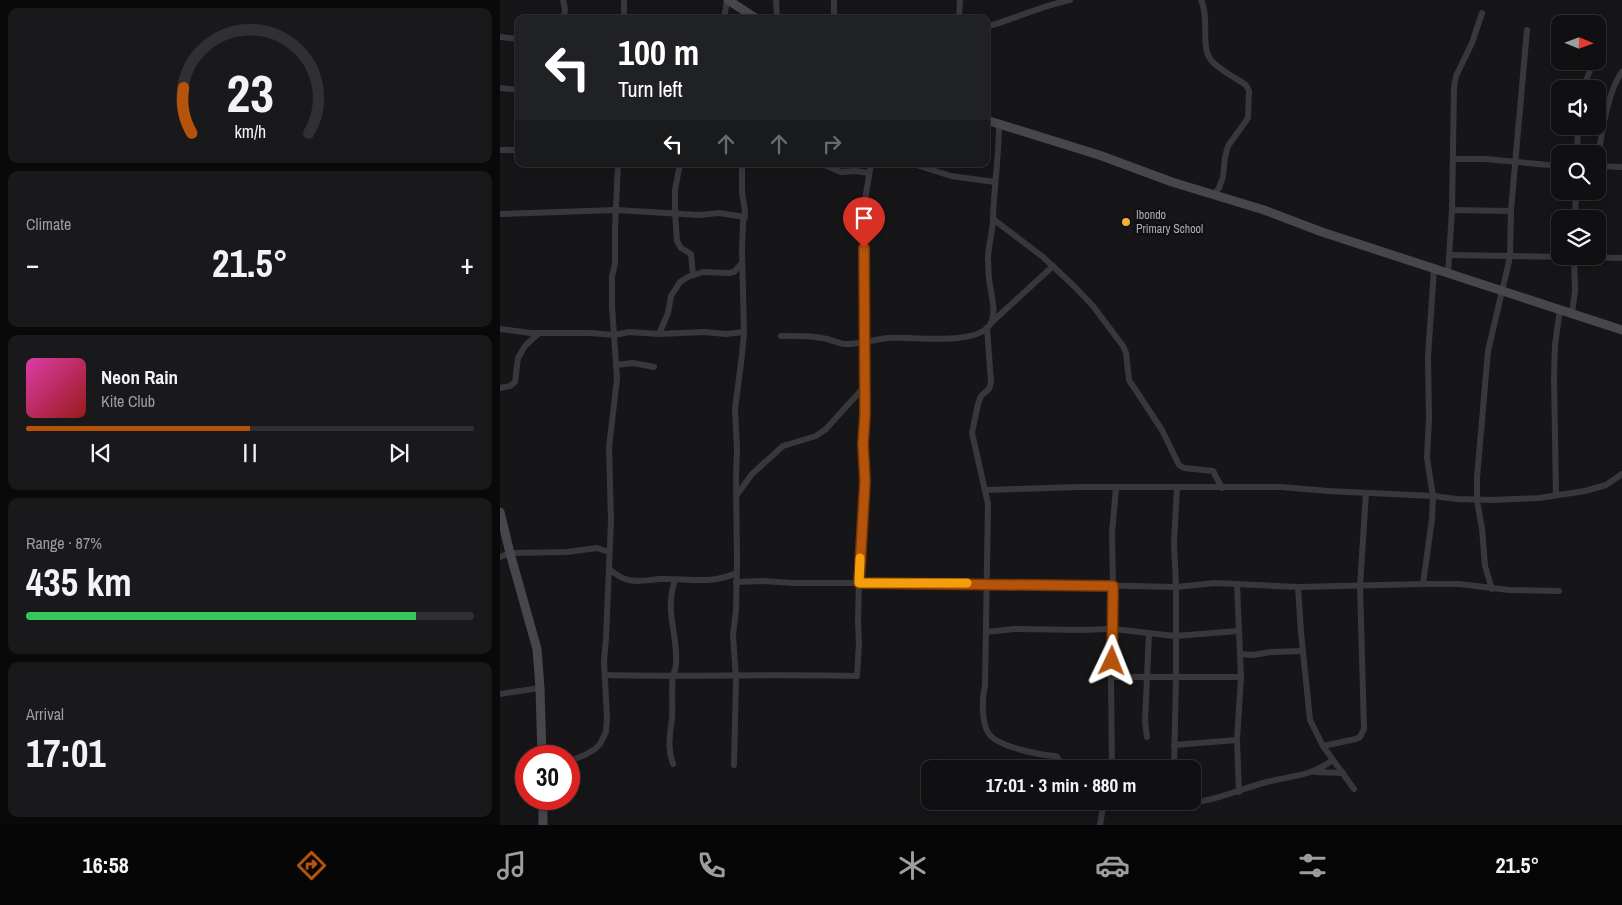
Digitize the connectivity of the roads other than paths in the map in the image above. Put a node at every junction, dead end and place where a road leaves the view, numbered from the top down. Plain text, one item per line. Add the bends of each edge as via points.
1 (563, 0) edge
2 (624, 0) edge
3 (728, 0) edge
4 (776, 0) edge
5 (834, 0) edge
6 (960, 0) edge
7 (1070, 0) edge
8 (1201, 0) edge
9 (1482, 13) dead end
10 (564, 15) edge
11 (624, 15) edge
12 (725, 15) edge
13 (745, 15) edge
14 (777, 15) edge
15 (834, 15) edge
16 (959, 15) edge
17 (990, 26) edge
18 (1527, 30) dead end
19 (500, 37) edge
20 (515, 39) edge
21 (1622, 72) edge
22 (500, 88) edge
23 (515, 90) edge
24 (990, 121) edge
25 (999, 124) junction
26 (1601, 145) edge
27 (500, 150) edge
28 (515, 150) edge
29 (1453, 158) junction
30 (1515, 162) junction
31 (1551, 165) edge
32 (1606, 166) edge
33 (618, 167) edge
34 (679, 167) edge
35 (742, 167) edge
36 (830, 167) edge
37 (870, 167) edge
38 (922, 167) edge
39 (1622, 167) edge
40 (869, 172) junction
41 (996, 182) junction
42 (1214, 194) junction
43 (616, 210) junction
44 (1452, 210) junction
45 (1511, 211) junction
46 (674, 212) junction
47 (500, 214) edge
48 (745, 217) junction
49 (993, 219) junction
50 (1450, 255) junction
51 (1510, 257) junction
52 (1551, 257) edge
53 (1606, 258) edge
54 (1622, 258) edge
55 (742, 262) junction
56 (1574, 265) edge
57 (1053, 266) junction
58 (1434, 268) junction
59 (1448, 273) junction
60 (693, 275) junction
61 (1503, 291) junction
62 (1560, 309) junction
63 (1572, 313) junction
64 (989, 325) junction
65 (500, 329) edge
66 (1622, 330) edge
67 (744, 332) junction
68 (539, 333) junction
69 (660, 334) junction
70 (614, 335) junction
71 (781, 336) dead end
72 (864, 341) junction
73 (616, 364) junction
74 (654, 367) dead end
75 (864, 387) junction
76 (500, 388) edge
77 (1622, 474) edge
78 (1116, 488) junction
79 (1177, 488) junction
80 (1222, 488) junction
81 (985, 490) junction
82 (1366, 493) junction
83 (1556, 495) junction
84 (736, 496) junction
85 (1433, 496) junction
86 (1477, 500) junction
87 (500, 512) edge
88 (609, 552) junction
89 (510, 553) junction
90 (500, 557) edge
91 (609, 569) junction
92 (736, 573) junction
93 (675, 580) junction
94 (736, 582) junction
95 (859, 583) junction
96 (988, 584) junction
97 (1237, 584) junction
98 (1424, 584) junction
99 (1113, 586) junction
100 (1360, 586) junction
101 (1176, 587) junction
102 (1298, 587) junction
103 (1492, 589) junction
104 (1560, 591) dead end
105 (1110, 629) junction
106 (1238, 631) junction
107 (986, 632) junction
108 (1149, 634) junction
109 (1175, 636) junction
110 (1303, 651) junction
111 (1240, 654) junction
112 (605, 675) junction
113 (673, 676) junction
114 (736, 676) junction
115 (1148, 676) junction
116 (1176, 676) junction
117 (1111, 677) junction
118 (1241, 677) junction
119 (540, 688) junction
120 (500, 694) edge
121 (1147, 737) dead end
122 (1237, 740) junction
123 (542, 745) edge
124 (1174, 745) junction
125 (1323, 746) junction
126 (580, 758) edge
127 (1059, 760) edge
128 (1112, 760) edge
129 (1174, 760) edge
130 (1333, 760) junction
131 (673, 764) dead end
132 (734, 765) dead end
133 (1314, 772) junction
134 (1343, 773) junction
135 (1354, 789) dead end
136 (1239, 792) junction
137 (1201, 801) edge
138 (543, 810) edge
139 (1102, 810) edge
140 (543, 825) edge
141 (1100, 825) edge

1 - 10 street
2 - 11 street
3 - 12 street
3 - 13 main road
4 - 14 street
5 - 15 street
6 - 16 street
7 - 17 street
8 - 42 street via 1206,17 1207,54 1246,85 1249,91 1247,122 1228,146 1223,177
9 - 29 street via 1456,76
18 - 30 street
19 - 20 street
21 - 26 street via 1612,93
22 - 23 street
24 - 25 main road
25 - 41 street
25 - 42 main road
27 - 28 street
29 - 30 street
29 - 44 street
30 - 31 street
30 - 45 street
32 - 39 street
33 - 43 street
34 - 46 street
35 - 48 street
36 - 40 street via 841,172
37 - 40 street
38 - 41 street via 951,176
40 - 72 street via 864,206
41 - 49 street
42 - 58 main road
43 - 46 street
43 - 47 street
43 - 70 street via 612,276
44 - 45 street
44 - 50 street
45 - 51 street
46 - 48 street
46 - 60 street via 677,241 691,254
48 - 55 street
49 - 57 street
49 - 64 street via 988,250 993,300
50 - 51 street
50 - 59 street
51 - 52 street
51 - 61 street
53 - 54 street
55 - 60 street via 738,269 729,273
55 - 67 street
56 - 63 street
57 - 64 street
57 - 80 street via 1093,306 1123,346 1129,380 1162,430 1179,465 1213,471
58 - 59 main road
58 - 85 street via 1428,357 1427,458
59 - 61 main road
60 - 69 street via 674,289
61 - 62 main road
61 - 86 street via 1487,359
62 - 63 main road
62 - 83 street via 1554,377
63 - 66 main road
64 - 72 street via 978,334 962,338 910,337
64 - 81 street via 991,382 978,404 972,433
65 - 68 street
67 - 69 street
67 - 84 street via 734,409
68 - 70 street
68 - 76 street via 518,358 516,382
69 - 70 street via 629,332
70 - 73 street
71 - 72 street via 821,337 843,344
72 - 75 street
73 - 74 street
73 - 88 street via 609,447
75 - 84 street via 826,429 816,436 783,446 752,474
75 - 95 street via 865,481
77 - 83 street via 1598,488
78 - 79 street
78 - 81 street
78 - 99 street via 1112,533
79 - 80 street
79 - 101 street
80 - 82 street via 1282,487
81 - 96 street via 988,504
82 - 85 street
82 - 100 street
83 - 86 street
84 - 92 street
85 - 86 street
85 - 98 street
86 - 103 street via 1485,566
87 - 89 main road
88 - 89 street via 597,548
88 - 91 street
89 - 90 street
89 - 119 main road via 535,636
91 - 93 street via 624,579 635,581
91 - 112 street
92 - 93 street via 711,580
92 - 94 street
93 - 113 street via 670,601 676,646
94 - 95 street
94 - 114 street via 733,635
95 - 96 street
95 - 114 street via 857,676
96 - 99 street
96 - 107 street
97 - 101 street
97 - 102 street
97 - 106 street
98 - 100 street
98 - 103 street
99 - 101 street
99 - 105 street
100 - 102 street
100 - 125 street via 1364,729 1356,739
101 - 109 street
102 - 110 street
103 - 104 street
105 - 107 street
105 - 108 street
105 - 117 street
106 - 109 street
106 - 111 street
107 - 127 street via 984,722 990,735 997,741
108 - 109 street
108 - 115 street
109 - 116 street
110 - 111 street
110 - 125 street via 1310,720
111 - 118 street
112 - 113 street
112 - 126 street via 607,717 604,736 595,749
113 - 114 street
113 - 131 street via 669,741
114 - 132 street
115 - 116 street
115 - 117 street
115 - 121 street
116 - 118 street
116 - 124 street
117 - 128 street
118 - 122 street
119 - 120 street
119 - 123 main road
122 - 124 street
122 - 136 street
124 - 129 street
125 - 130 street
130 - 133 street
130 - 134 street
133 - 134 street
133 - 136 street via 1265,782
134 - 135 street
136 - 137 street
138 - 140 main road
139 - 141 street

